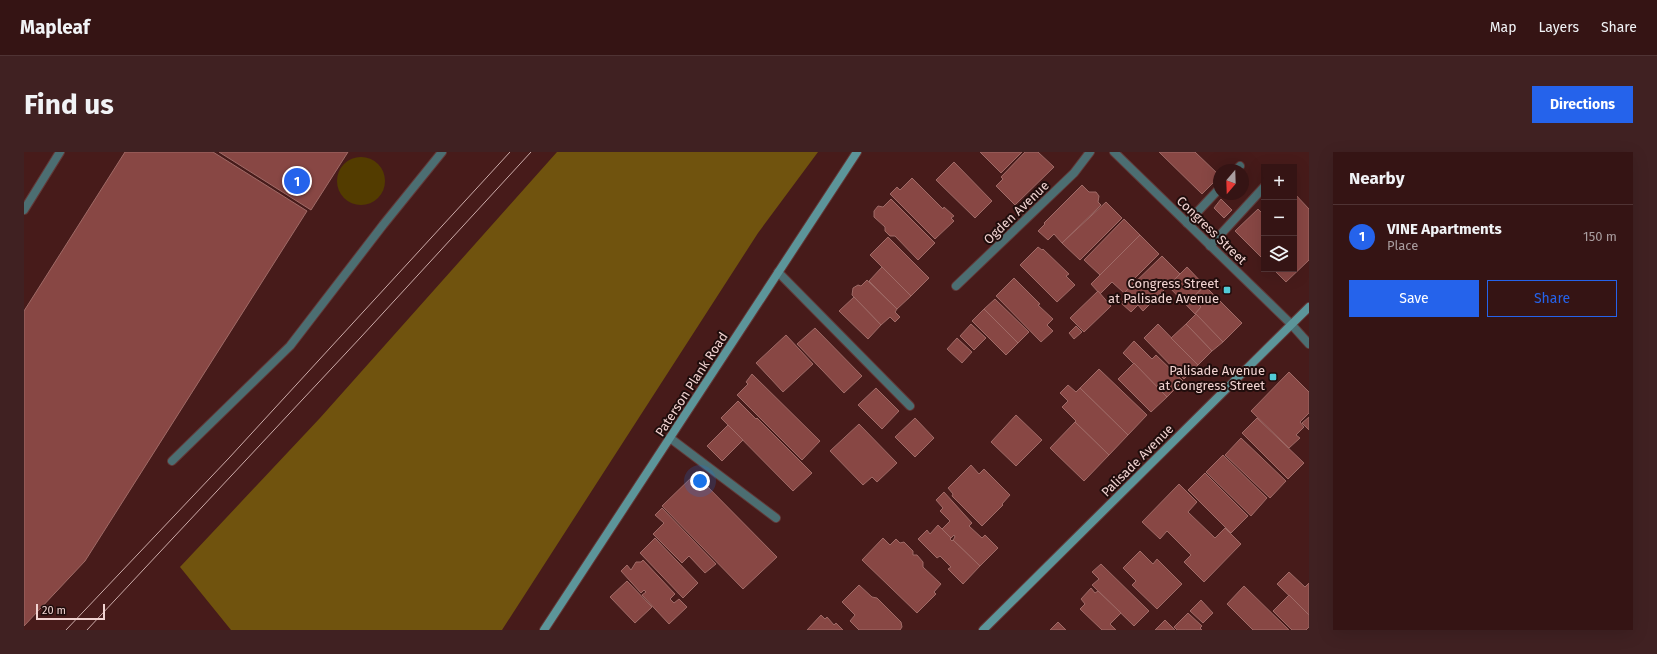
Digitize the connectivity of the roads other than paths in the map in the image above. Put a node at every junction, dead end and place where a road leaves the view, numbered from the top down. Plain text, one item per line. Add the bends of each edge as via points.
1 (60, 152) edge
2 (442, 152) edge
3 (857, 152) edge
4 (1090, 152) edge
5 (1114, 152) edge
6 (1261, 189) edge
7 (1213, 195) edge
8 (24, 210) edge
9 (1187, 223) junction
10 (1210, 246) junction
11 (778, 272) junction
12 (956, 286) dead end
13 (1309, 307) edge
14 (1291, 324) junction
15 (1309, 344) edge
16 (910, 406) dead end
17 (670, 438) junction
18 (172, 461) dead end
19 (776, 518) dead end
20 (544, 630) edge
21 (983, 630) edge

1 - 8 street
2 - 18 street via 290,346
3 - 11 main road, Paterson Plank Road
4 - 12 street, Ogden Avenue via 1074,173
5 - 9 street, Congress Street
6 - 10 street
7 - 9 street
9 - 10 street, Congress Street
10 - 14 street, Congress Street
11 - 16 street
11 - 17 main road, Paterson Plank Road
13 - 14 main road, Palisade Avenue
14 - 15 street, Congress Street
14 - 21 main road, Palisade Avenue
17 - 19 street
17 - 20 main road, Paterson Plank Road

